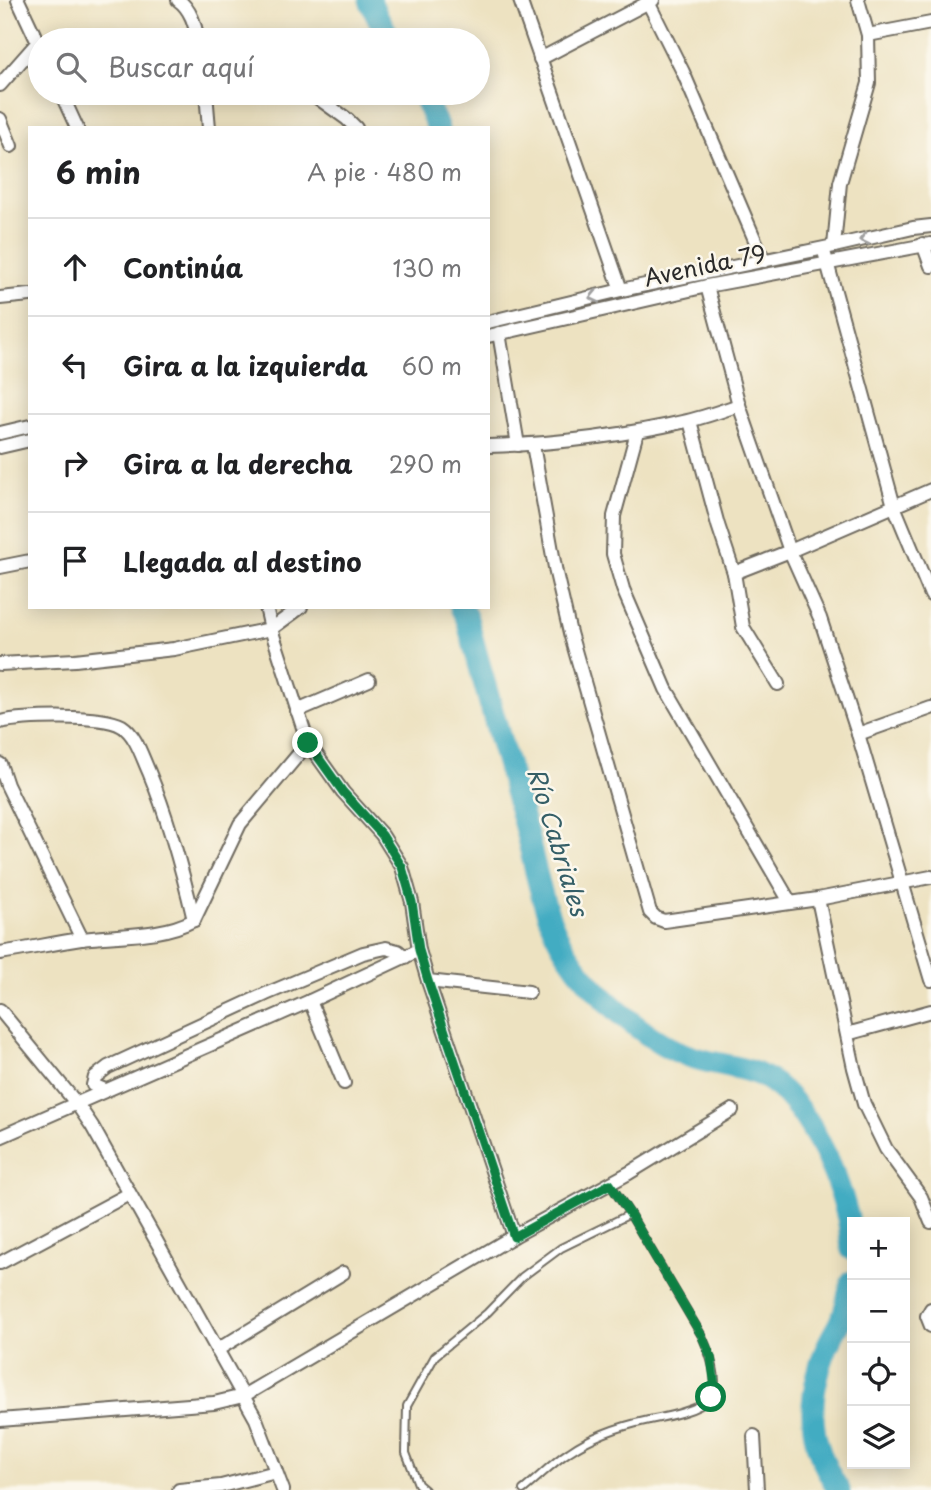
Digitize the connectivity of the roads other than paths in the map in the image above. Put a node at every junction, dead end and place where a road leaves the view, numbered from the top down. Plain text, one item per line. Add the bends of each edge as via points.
1 (18, 0) edge
2 (520, 0) edge
3 (858, 0) edge
4 (182, 1) edge
5 (650, 1) edge
6 (931, 23) edge
7 (31, 28) edge
8 (195, 28) edge
9 (868, 35) junction
10 (28, 56) edge
11 (540, 59) junction
12 (0, 85) edge
13 (66, 105) edge
14 (207, 105) edge
15 (328, 105) edge
16 (0, 119) edge
17 (76, 126) edge
18 (209, 126) edge
19 (354, 126) edge
20 (11, 146) dead end
21 (931, 225) edge
22 (927, 244) edge
23 (829, 247) junction
24 (764, 261) junction
25 (827, 263) junction
26 (931, 266) edge
27 (707, 286) junction
28 (621, 290) junction
29 (28, 295) edge
30 (0, 298) edge
31 (490, 322) edge
32 (494, 335) edge
33 (739, 405) junction
34 (690, 421) junction
35 (28, 426) edge
36 (637, 432) junction
37 (0, 433) edge
38 (28, 440) edge
39 (519, 445) junction
40 (533, 445) junction
41 (490, 446) edge
42 (0, 447) edge
43 (931, 490) edge
44 (894, 506) junction
45 (790, 551) junction
46 (28, 561) edge
47 (0, 567) edge
48 (734, 573) junction
49 (931, 595) edge
50 (266, 609) edge
51 (298, 609) edge
52 (271, 629) junction
53 (0, 664) edge
54 (369, 680) dead end
55 (778, 684) dead end
56 (931, 708) edge
57 (297, 710) junction
58 (0, 722) edge
59 (858, 734) junction
60 (308, 743) junction
61 (0, 764) edge
62 (931, 877) edge
63 (902, 882) junction
64 (818, 899) junction
65 (790, 902) junction
66 (194, 920) junction
67 (82, 939) junction
68 (419, 950) junction
69 (0, 953) edge
70 (405, 957) junction
71 (931, 980) edge
72 (428, 981) junction
73 (529, 992) dead end
74 (310, 1001) junction
75 (0, 1010) edge
76 (931, 1011) edge
77 (847, 1034) junction
78 (344, 1083) dead end
79 (105, 1090) junction
80 (77, 1104) junction
81 (732, 1110) dead end
82 (0, 1136) edge
83 (610, 1184) junction
84 (129, 1194) junction
85 (630, 1214) junction
86 (931, 1222) edge
87 (514, 1237) junction
88 (0, 1263) edge
89 (342, 1273) dead end
90 (931, 1309) edge
91 (931, 1326) edge
92 (217, 1350) junction
93 (243, 1396) junction
94 (0, 1420) edge
95 (754, 1436) dead end
96 (276, 1472) junction
97 (179, 1490) edge
98 (283, 1490) edge
99 (425, 1490) edge
100 (523, 1490) edge
101 (757, 1490) edge

1 - 7 street
2 - 11 street
3 - 9 street
4 - 8 street
5 - 11 street
5 - 24 street
6 - 9 street
9 - 23 street via 869,83 840,183
10 - 12 street
11 - 28 street
13 - 17 street
14 - 18 street
15 - 19 street
16 - 20 street
21 -> 23 street
22 - 25 street, Avenida 79
22 - 26 street
23 - 24 street
23 - 25 street
24 - 28 street
25 - 27 street, Avenida 79
25 - 44 street
27 - 32 street, Avenida 79
27 - 33 street
28 -> 31 street
29 - 30 street
32 - 39 street
33 - 34 street
33 - 45 street
34 - 36 street
34 - 48 street
35 - 37 street
36 - 40 street
36 - 65 street via 614,516 613,554 623,589 666,689
38 - 42 street
39 - 40 street
39 - 41 street
40 - 65 street via 556,573 583,681 650,912 664,921
43 - 44 street
44 - 45 street
44 - 49 street
45 - 48 street
45 - 59 street via 820,618
46 - 47 street
48 - 55 street via 743,627
50 - 52 street
51 - 52 street
52 - 53 street via 174,649
52 - 57 street
54 - 57 street
56 - 59 street
57 - 60 street
58 - 66 street via 66,717 106,721 130,733 162,803
59 - 63 street
60 - 66 street via 240,824
60 - 68 street via 402,867
61 - 67 street
62 - 63 street
63 - 64 street
63 - 71 street
64 - 65 street
64 - 77 street
66 - 67 street via 141,934
67 - 69 street
68 - 70 street
68 - 72 street
70 - 74 street
70 - 79 street via 386,948 363,953 266,994 108,1067 95,1077 93,1085
72 - 73 street
72 - 87 street
74 - 78 street
74 - 79 street
75 - 80 street
76 - 77 street
77 - 86 street via 864,1104
79 - 80 street
80 - 82 street
80 - 84 street
81 - 83 street
83 - 85 lane
83 - 87 street
84 - 88 street
84 - 92 street
85 - 99 lane via 561,1248 435,1356 407,1406 406,1453
85 - 100 lane via 702,1336 711,1357 715,1387 702,1404 608,1431 570,1451
87 - 93 street
89 - 92 street
90 - 91 street
92 - 93 street
93 - 94 street via 214,1403
93 - 96 street
95 - 101 street
96 - 97 street via 221,1486
96 - 98 street

